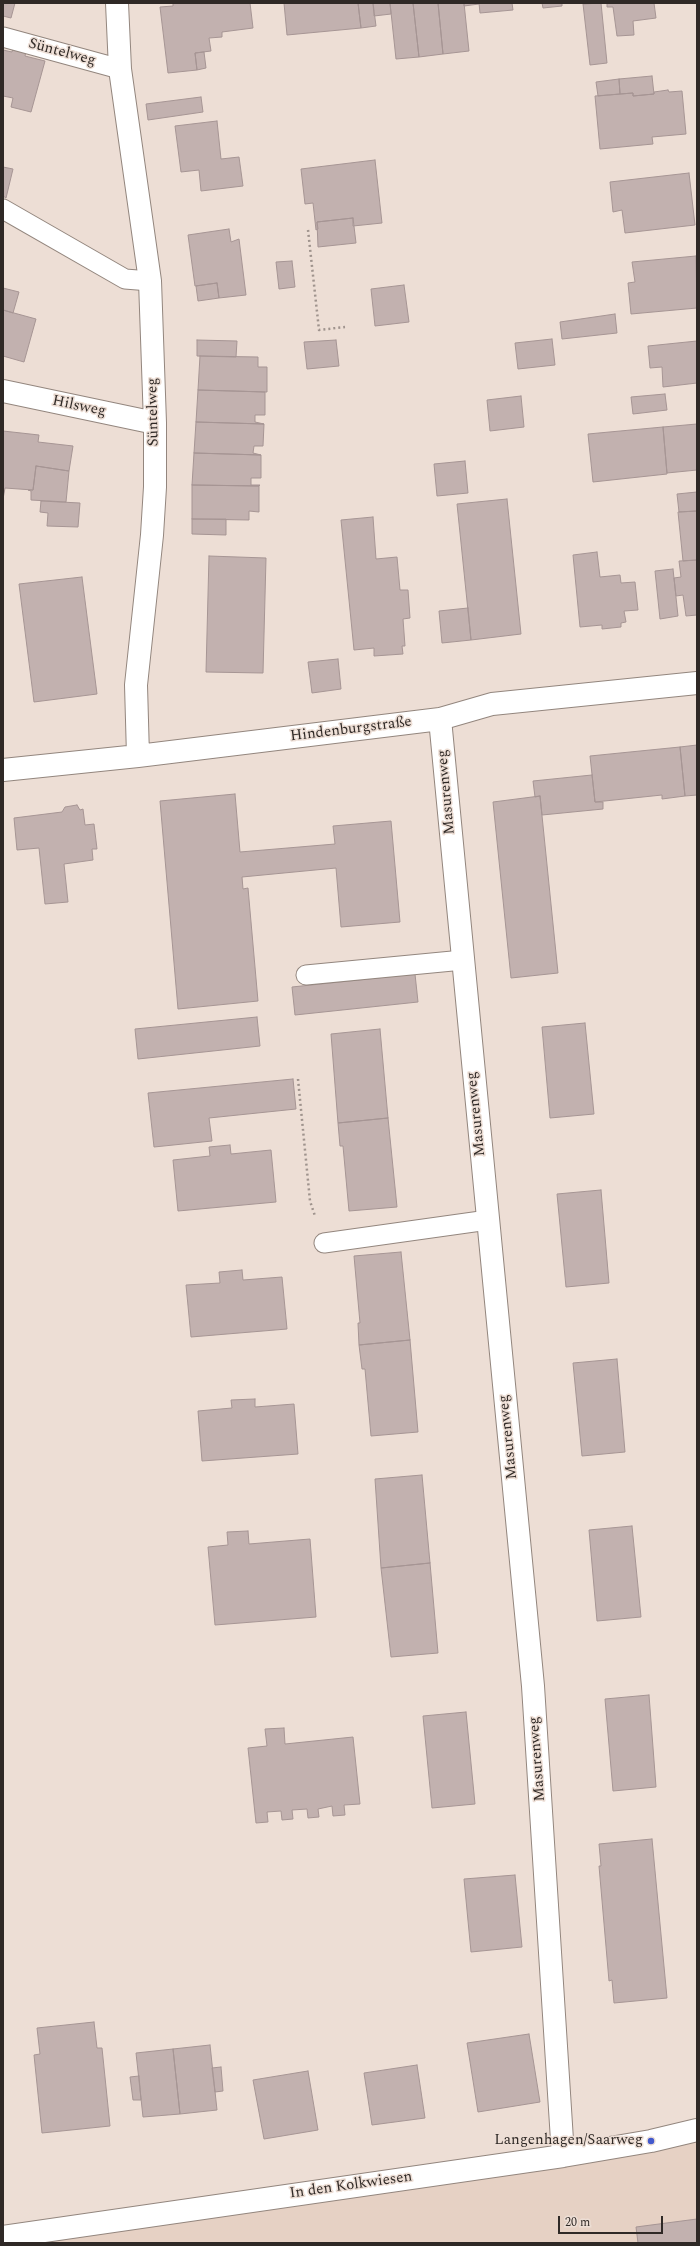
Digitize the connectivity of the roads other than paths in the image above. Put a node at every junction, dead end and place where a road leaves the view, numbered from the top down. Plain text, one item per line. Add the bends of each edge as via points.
1 (117, 3) edge
2 (3, 37) edge
3 (120, 69) junction
4 (3, 209) edge
5 (150, 281) junction
6 (3, 391) edge
7 (155, 423) junction
8 (697, 683) edge
9 (440, 719) junction
10 (138, 756) junction
11 (3, 770) edge
12 (463, 960) junction
13 (306, 975) dead end
14 (488, 1220) junction
15 (324, 1243) road end
16 (697, 2130) edge
17 (563, 2156) junction
18 (3, 2237) edge

1 - 3 street, Süntelweg
2 - 3 lane, Süntelweg
3 - 5 street, Süntelweg
4 - 5 lane via 125,279
5 - 7 street, Süntelweg
6 - 7 street, Hilsweg
7 - 10 street, Süntelweg via 152,536 136,685
8 - 9 street, Hindenburgstraße via 492,704
9 - 10 street, Hindenburgstraße
9 - 12 street, Masurenweg
10 - 11 street, Hindenburgstraße
12 - 13 lane
12 - 14 street, Masurenweg
14 - 15 lane
14 - 17 street, Masurenweg via 533,1686
16 - 17 street, In den Kolkwiesen via 651,2141
17 - 18 street, In den Kolkwiesen

